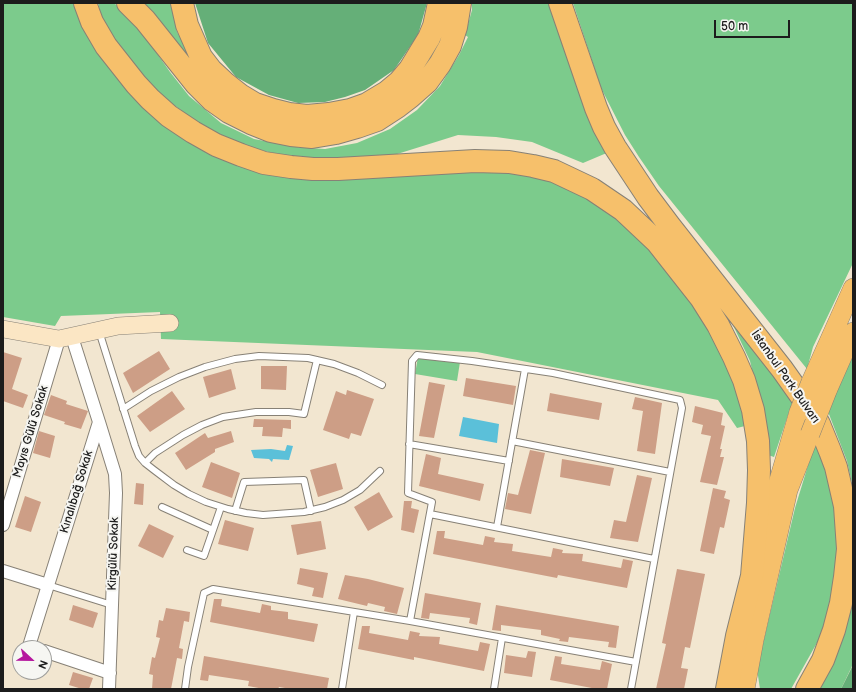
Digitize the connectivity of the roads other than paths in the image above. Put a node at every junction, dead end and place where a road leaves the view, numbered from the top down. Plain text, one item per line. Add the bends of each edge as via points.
1 (128, 3) edge
2 (182, 3) edge
3 (439, 3) edge
4 (460, 3) edge
5 (560, 3) edge
6 (89, 12) edge
7 (853, 288) edge
8 (170, 323) dead end
9 (3, 329) edge
10 (98, 330) junction
11 (853, 332) edge
12 (65, 338) junction
13 (316, 360) junction
14 (525, 369) junction
15 (382, 384) dead end
16 (819, 386) junction
17 (123, 409) junction
18 (99, 422) junction
19 (512, 441) junction
20 (410, 444) junction
21 (508, 461) junction
22 (145, 463) junction
23 (380, 471) dead end
24 (670, 472) junction
25 (162, 507) dead end
26 (222, 507) junction
27 (311, 510) junction
28 (235, 511) junction
29 (430, 514) junction
30 (3, 525) edge
31 (496, 527) junction
32 (213, 530) junction
33 (187, 550) dead end
34 (654, 559) junction
35 (3, 571) edge
36 (752, 576) junction
37 (48, 585) junction
38 (112, 605) junction
39 (354, 612) junction
40 (410, 621) junction
41 (502, 638) junction
42 (33, 640) edge
43 (52, 655) edge
44 (636, 662) junction
45 (110, 673) junction
46 (109, 689) edge
47 (185, 689) edge
48 (342, 689) edge
49 (494, 689) edge
50 (631, 689) edge
51 (727, 689) edge
52 (745, 689) edge
53 (807, 689) edge

1 - 4 highway via 212,100 229,112 271,131 312,137 357,128 377,120 416,92 427,82 450,46
2 - 3 highway via 187,25 201,57 226,84 255,104 283,113 307,116 329,114 367,104 399,82 414,64 429,38
5 - 53 highway, İstanbul Park Bulvarı via 598,114 615,147 669,225 811,410 836,467 845,506 848,549 845,577 834,630 823,660
6 - 36 highway via 106,46 150,99 193,132 241,155 291,168 338,170 475,161 510,162 554,171 592,189 623,210 657,242 701,298 718,325 744,380 753,410 758,441 758,503
7 - 16 main road, İstanbul Park Bulvarı
8 - 10 street via 118,326
9 - 12 street
10 - 12 street
10 - 17 lane
11 - 16 main road
12 - 18 street
12 - 30 street, Mayıs Gülü Sokak
13 - 15 lane via 334,364
13 - 17 lane via 279,356 235,359 179,377
13 - 22 lane via 304,414 256,412 223,417 183,434
14 - 19 lane
14 - 20 lane via 417,355 412,361
14 - 24 lane via 680,400 682,408
16 - 36 main road, bridge via 799,412
16 - 52 main road, İstanbul Park Bulvarı, bridge via 810,434 788,490
17 - 22 lane via 135,446
18 - 37 street, Kınalıbağ Sokak
18 - 38 street, Kirgülü Sokak via 115,474
19 - 21 lane
19 - 24 lane
20 - 21 lane
20 - 29 lane via 408,493 432,502
21 - 31 lane
22 - 26 lane via 188,494
23 - 27 lane via 360,490 343,500
24 - 34 lane
25 - 32 lane
26 - 28 lane
26 - 32 lane
27 - 28 lane via 263,515
27 - 28 lane via 304,480 244,482
29 - 31 lane
29 - 40 lane
31 - 34 lane
32 - 33 lane via 204,556
34 - 44 lane
35 - 37 street
36 - 51 highway
37 - 38 lane
37 - 42 street, Kınalıbağ Sokak
38 - 45 street, Kirgülü Sokak
39 - 40 lane
39 - 47 lane via 213,589 204,593
39 - 48 lane
40 - 41 lane
41 - 44 lane
41 - 49 lane
43 - 45 street
44 - 50 lane
45 - 46 street, Kirgülü Sokak

